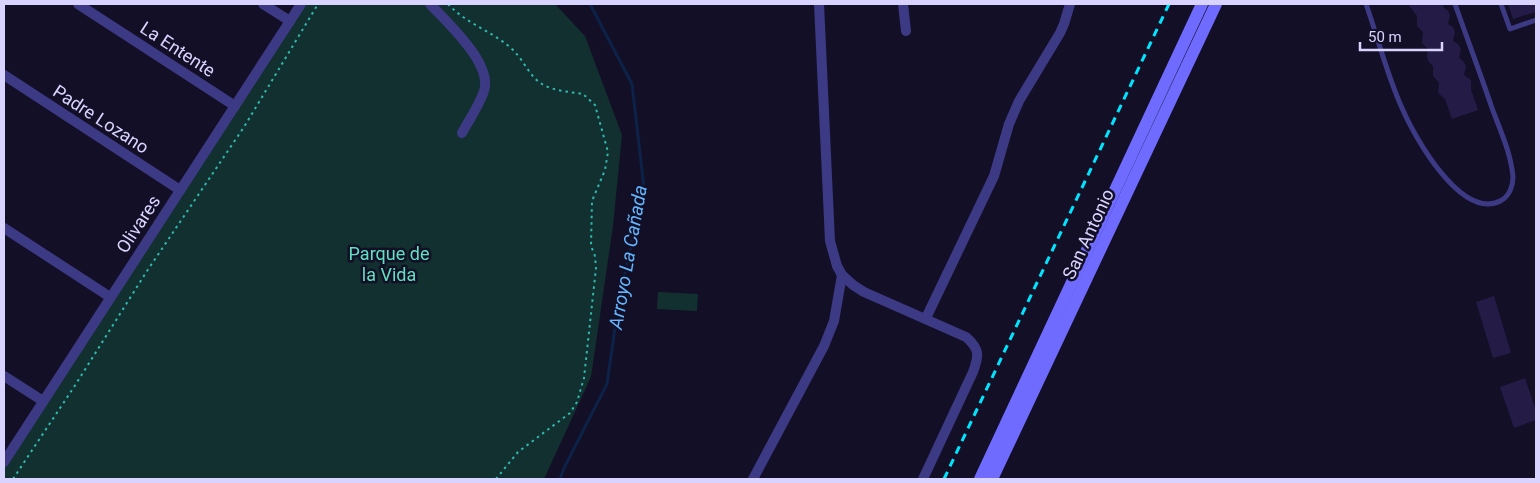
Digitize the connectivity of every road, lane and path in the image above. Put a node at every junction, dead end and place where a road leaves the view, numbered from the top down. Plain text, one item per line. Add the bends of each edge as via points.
1 (78, 4) edge
2 (263, 4) edge
3 (301, 4) edge
4 (318, 4) edge
5 (430, 4) edge
6 (448, 4) edge
7 (819, 4) edge
8 (903, 4) edge
9 (1070, 4) edge
10 (1202, 4) edge
11 (1216, 4) edge
12 (1366, 4) edge
13 (1454, 4) edge
14 (1501, 4) edge
15 (1536, 20) edge
16 (290, 21) junction
17 (906, 30) dead end
18 (4, 75) edge
19 (235, 106) junction
20 (462, 133) dead end
21 (180, 190) junction
22 (4, 228) edge
23 (842, 275) junction
24 (110, 297) junction
25 (926, 318) junction
26 (4, 376) edge
27 (43, 401) junction
28 (4, 462) edge
29 (13, 479) edge
30 (496, 479) edge
31 (753, 479) edge
32 (923, 479) edge
33 (980, 479) edge
34 (992, 479) edge

1 - 19 street, La Entente
2 - 16 street
3 - 16 street, Olivares
4 - 29 path via 244,127
5 - 20 street via 478,60 484,74 485,90
6 - 30 path via 501,40 544,86 589,98 595,105 608,152 605,170 592,201 591,246 596,268 584,378 577,402 570,413 518,452
7 - 23 street via 830,241
8 - 17 street
9 - 25 street via 1060,33 1012,115 994,176
10 - 33 main road, San Antonio
11 - 34 main road, San Antonio
12 - 13 lane via 1402,108 1438,169 1466,196 1490,203 1502,200 1510,193 1513,178 1507,149
14 - 15 lane via 1510,28
16 - 19 street, Olivares
18 - 21 street, Padre Lozano
19 - 21 street, Olivares
21 - 24 street, Olivares
22 - 24 street
23 - 25 street via 864,292
23 - 31 street via 834,321 824,346
24 - 27 street, Olivares
25 - 32 street via 966,337 978,355
26 - 27 street
27 - 28 street, Olivares

